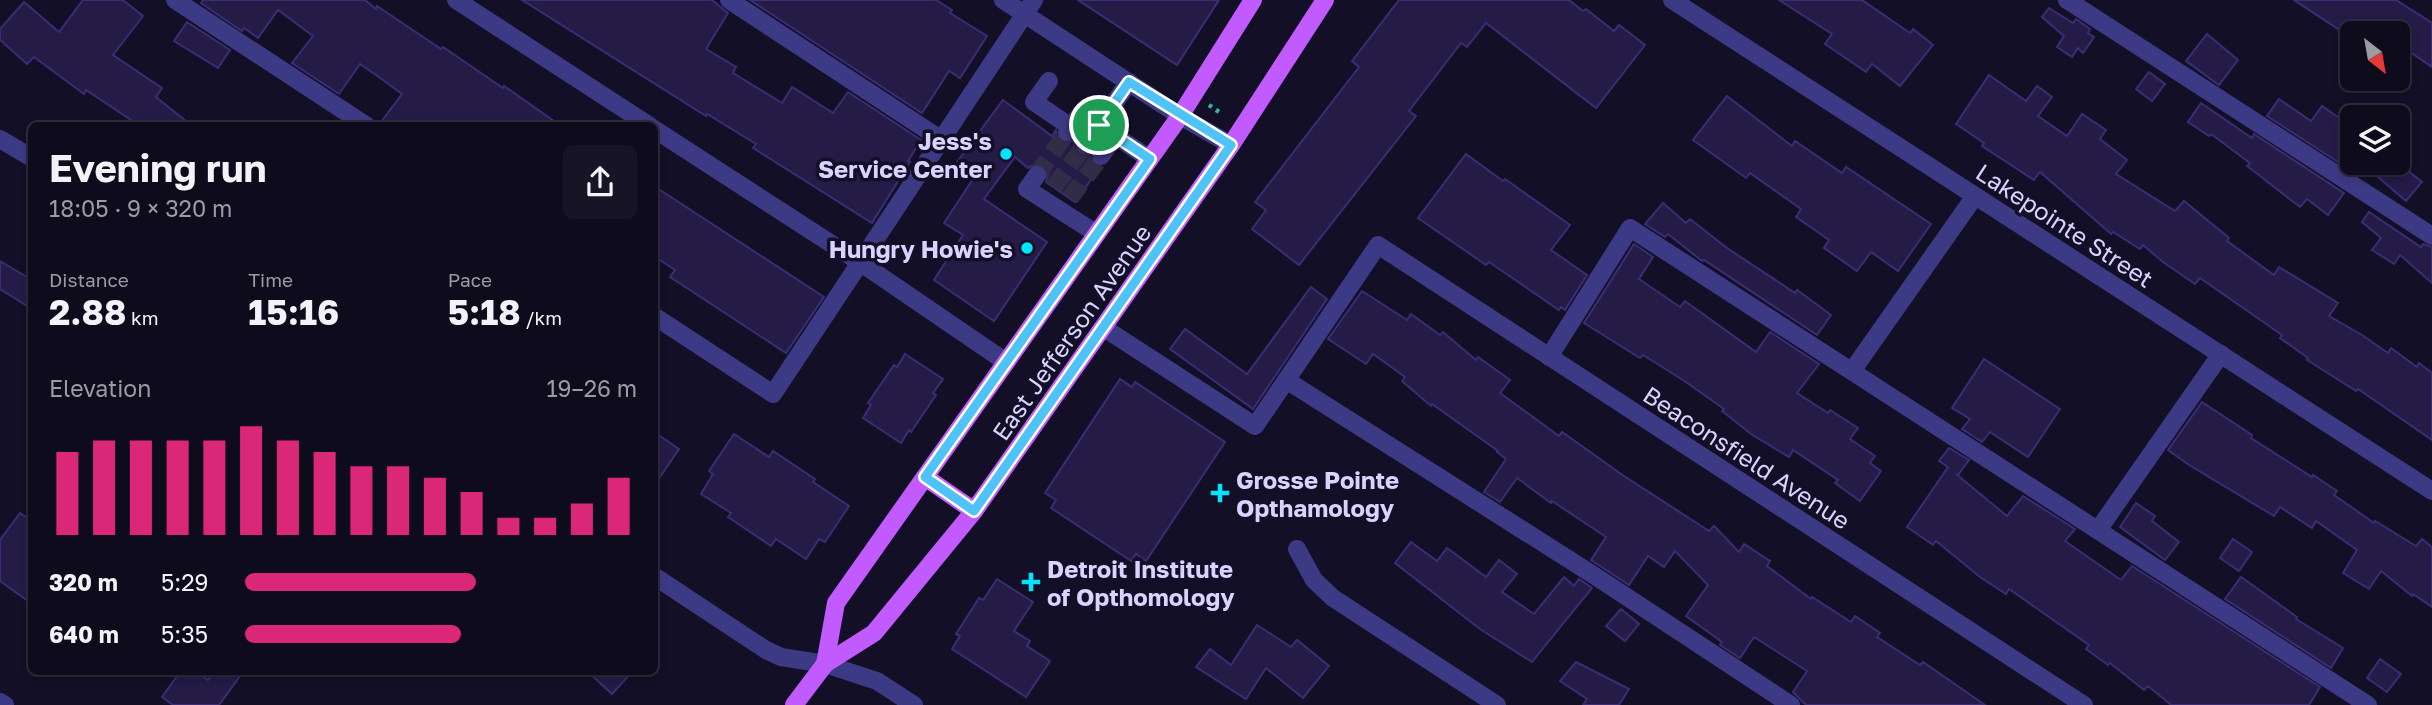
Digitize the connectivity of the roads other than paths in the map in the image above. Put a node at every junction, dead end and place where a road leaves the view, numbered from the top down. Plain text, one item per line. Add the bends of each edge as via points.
1 (175, 0) edge
2 (456, 0) edge
3 (729, 0) edge
4 (1003, 0) edge
5 (1253, 0) edge
6 (1325, 0) edge
7 (1672, 0) edge
8 (2067, 0) edge
9 (1029, 7) edge
10 (1049, 81) dead end
11 (1129, 82) junction
12 (1180, 116) junction
13 (361, 122) edge
14 (644, 122) edge
15 (1099, 125) junction
16 (658, 131) edge
17 (1115, 136) junction
18 (0, 139) edge
19 (942, 139) junction
20 (1085, 145) tunnel mouth
21 (1231, 145) junction
22 (28, 156) edge
23 (1101, 156) tunnel mouth
24 (1150, 159) junction
25 (1037, 175) dead end
26 (1975, 196) junction
27 (1097, 234) junction
28 (2432, 236) edge
29 (861, 263) junction
30 (658, 319) edge
31 (1104, 328) junction
32 (2221, 354) junction
33 (1549, 357) junction
34 (1006, 362) junction
35 (1852, 371) junction
36 (1286, 380) junction
37 (925, 477) junction
38 (2432, 491) edge
39 (974, 511) junction
40 (2098, 530) junction
41 (1297, 549) dead end
42 (658, 579) edge
43 (825, 664) junction
44 (0, 702) edge
45 (5, 705) edge
46 (794, 705) edge
47 (914, 705) edge
48 (1497, 705) edge
49 (1791, 705) edge
50 (2084, 705) edge
51 (2368, 705) edge

1 - 13 street
2 - 14 street
3 - 19 street
4 - 9 street
5 - 12 main road, East Jefferson Avenue
6 - 21 main road, East Jefferson Avenue
7 - 26 street, Lakepointe Street
8 - 28 street
9 - 11 street
9 - 19 street
10 - 15 street via 1034,102 1069,130 1081,113
11 - 12 street
11 - 15 street
12 - 21 street
12 - 24 main road, East Jefferson Avenue
15 - 17 street
15 - 20 street
16 - 29 street
17 - 23 street
17 - 24 street
18 - 22 street
19 - 29 street
21 - 31 main road, East Jefferson Avenue
24 - 27 main road, East Jefferson Avenue
25 - 27 street via 1027,189 1049,194
26 - 32 street, Lakepointe Street
26 - 35 street
27 - 34 main road, East Jefferson Avenue
29 - 30 street via 773,394
29 - 34 street
31 - 36 street via 1255,426
31 - 39 main road, East Jefferson Avenue
32 - 38 street, Lakepointe Street
32 - 40 street
33 - 35 street via 1630,228
33 - 36 street, Beaconsfield Avenue via 1378,245
33 - 50 street, Beaconsfield Avenue
34 - 37 main road, East Jefferson Avenue
35 - 40 street
36 - 49 street
37 - 39 main road
37 - 43 main road, East Jefferson Avenue via 836,603
39 - 43 main road, East Jefferson Avenue via 874,633
40 - 51 street
41 - 48 street via 1314,580 1333,598
42 - 43 street via 766,650
43 - 46 main road, East Jefferson Avenue
43 - 47 street via 877,681
44 - 45 street

